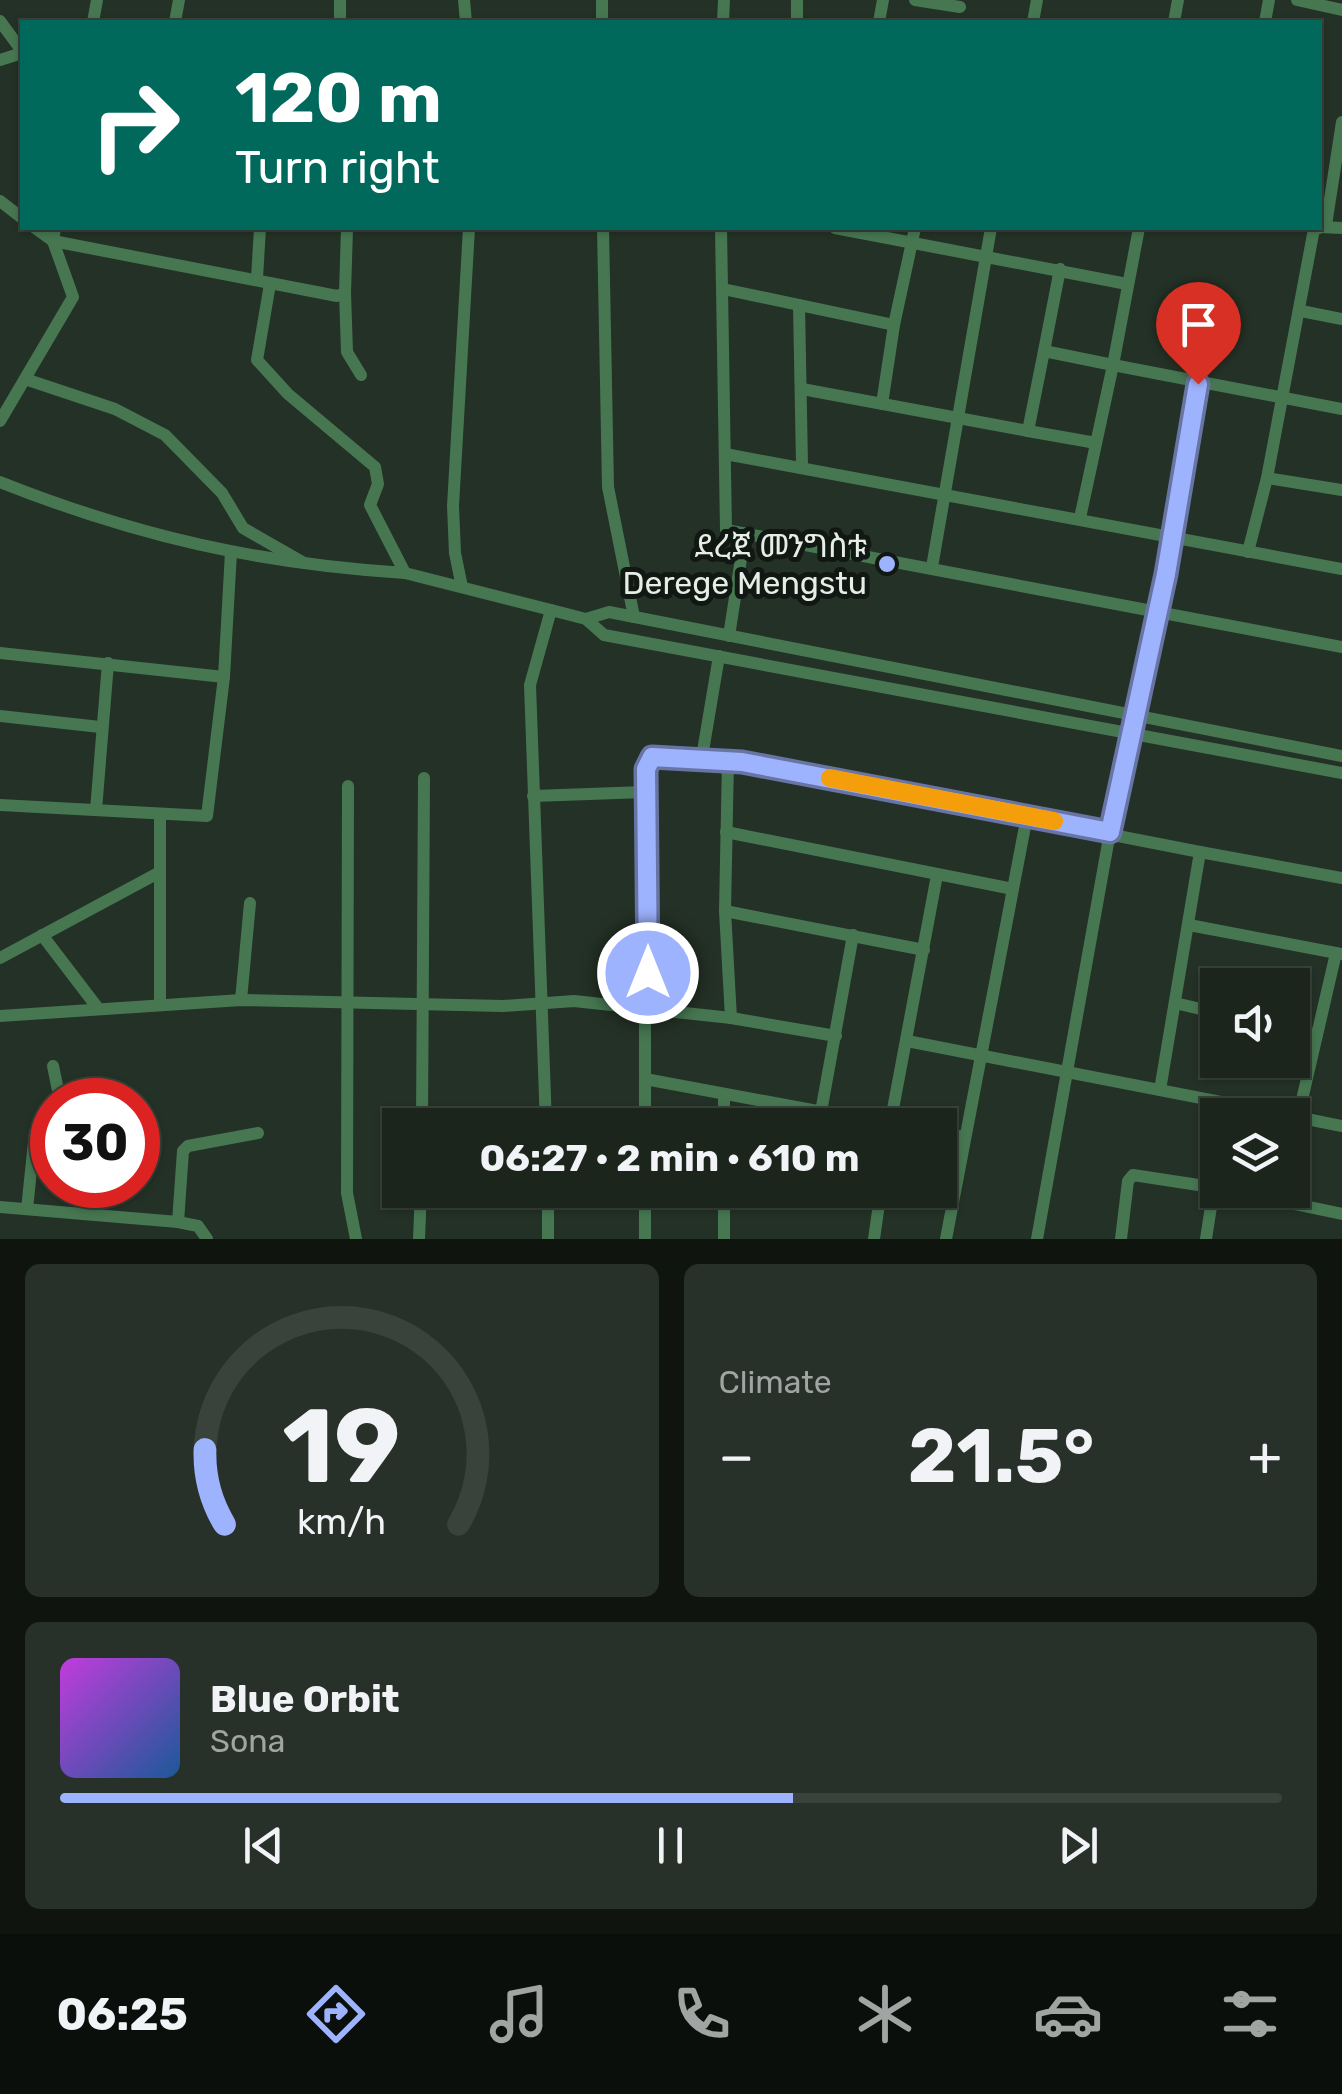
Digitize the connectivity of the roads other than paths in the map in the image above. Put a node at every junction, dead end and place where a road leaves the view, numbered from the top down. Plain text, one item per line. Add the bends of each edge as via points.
1 (915, 0) edge
2 (1297, 0) edge
3 (961, 4) edge
4 (1342, 10) edge
5 (0, 21) edge
6 (20, 49) edge
7 (1342, 122) edge
8 (0, 201) edge
9 (1322, 206) edge
10 (20, 216) edge
11 (260, 230) edge
12 (347, 230) edge
13 (469, 230) edge
14 (604, 230) edge
15 (722, 230) edge
16 (858, 230) edge
17 (992, 230) edge
18 (1139, 230) edge
19 (1316, 230) edge
20 (54, 234) edge
21 (913, 235) edge
22 (986, 255) junction
23 (1060, 269) junction
24 (263, 281) junction
25 (1127, 284) junction
26 (722, 290) junction
27 (345, 293) junction
28 (799, 305) junction
29 (1301, 310) junction
30 (1342, 319) edge
31 (894, 325) junction
32 (1044, 351) junction
33 (1113, 364) junction
34 (361, 375) dead end
35 (25, 379) junction
36 (1198, 384) junction
37 (802, 389) junction
38 (1280, 397) junction
39 (882, 404) junction
40 (1342, 409) edge
41 (956, 417) junction
42 (0, 420) edge
43 (1028, 431) junction
44 (1096, 443) junction
45 (725, 454) junction
46 (802, 465) junction
47 (1267, 478) junction
48 (0, 482) edge
49 (1342, 490) edge
50 (945, 492) junction
51 (1080, 518) junction
52 (746, 533) junction
53 (1173, 536) junction
54 (232, 552) junction
55 (1248, 552) junction
56 (311, 567) junction
57 (932, 567) junction
58 (1342, 569) edge
59 (405, 573) junction
60 (462, 588) junction
61 (550, 610) junction
62 (1158, 612) junction
63 (634, 617) junction
64 (586, 619) junction
65 (729, 636) junction
66 (1342, 647) edge
67 (0, 653) edge
68 (719, 656) junction
69 (108, 664) junction
70 (224, 677) junction
71 (1136, 714) junction
72 (0, 716) edge
73 (100, 728) junction
74 (1133, 731) junction
75 (1342, 756) edge
76 (702, 758) junction
77 (728, 760) junction
78 (1342, 773) edge
79 (424, 778) dead end
80 (348, 786) dead end
81 (645, 792) junction
82 (533, 796) junction
83 (0, 806) edge
84 (96, 810) junction
85 (160, 814) junction
86 (1028, 816) junction
87 (726, 832) junction
88 (1110, 832) junction
89 (1200, 852) junction
90 (160, 872) junction
91 (937, 875) junction
92 (1342, 878) edge
93 (1014, 889) junction
94 (250, 903) dead end
95 (724, 911) junction
96 (1189, 926) junction
97 (42, 935) junction
98 (852, 936) junction
99 (924, 950) junction
100 (1339, 954) edge
101 (0, 958) edge
102 (345, 999) junction
103 (241, 1000) junction
104 (538, 1000) junction
105 (425, 1002) junction
106 (160, 1004) junction
107 (1176, 1004) junction
108 (97, 1008) junction
109 (648, 1008) junction
110 (1200, 1009) edge
111 (0, 1016) edge
112 (731, 1018) junction
113 (1310, 1034) edge
114 (1317, 1035) junction
115 (836, 1036) junction
116 (907, 1042) junction
117 (980, 1057) junction
118 (53, 1066) dead end
119 (1069, 1075) junction
120 (55, 1078) edge
121 (646, 1079) junction
122 (1160, 1090) junction
123 (724, 1094) junction
124 (1201, 1098) edge
125 (1298, 1098) edge
126 (422, 1108) edge
127 (545, 1108) edge
128 (646, 1108) edge
129 (724, 1108) edge
130 (799, 1108) edge
131 (822, 1108) edge
132 (894, 1108) edge
133 (1310, 1119) edge
134 (1342, 1126) edge
135 (258, 1133) dead end
136 (957, 1136) edge
137 (964, 1137) junction
138 (30, 1172) edge
139 (1200, 1185) edge
140 (0, 1207) edge
141 (1310, 1207) edge
142 (84, 1208) edge
143 (420, 1208) edge
144 (548, 1208) edge
145 (645, 1208) edge
146 (724, 1208) edge
147 (878, 1208) edge
148 (1215, 1208) edge
149 (26, 1209) junction
150 (83, 1214) junction
151 (1342, 1214) edge
152 (178, 1222) junction
153 (207, 1239) edge
154 (356, 1239) edge
155 (419, 1239) edge
156 (548, 1239) edge
157 (645, 1239) edge
158 (724, 1239) edge
159 (874, 1239) edge
160 (946, 1239) edge
161 (1037, 1239) edge
162 (1122, 1239) edge
163 (1206, 1239) edge

1 - 3 street
2 - 4 street
5 - 6 street
7 - 9 street
8 - 10 street
11 - 24 street
12 - 27 street
13 - 60 street via 454,506
14 - 63 street via 608,487
15 - 26 street
16 - 21 street
17 - 22 street
18 - 25 street
19 - 29 street
20 - 24 street
20 - 35 street via 73,297
21 - 22 street
21 - 31 street
22 - 23 street
22 - 41 street
23 - 25 street
23 - 32 street
24 - 27 street
24 - 59 street via 257,360 376,467 370,505
25 - 33 street
26 - 28 street
26 - 45 street
27 - 34 street via 347,352
28 - 31 street
28 - 37 street
29 - 30 street
29 - 38 street
31 - 39 street
32 - 33 street
32 - 43 street
33 - 36 street
33 - 44 street
35 - 42 street
35 - 56 street via 165,435 222,493 243,528
36 - 38 street
36 - 53 street
37 - 39 street
37 - 46 street
38 - 40 street
38 - 47 street
39 - 41 street
41 - 43 street
41 - 50 street
43 - 44 street
44 - 51 street
45 - 46 street
45 - 52 street via 726,530
46 - 50 street
47 - 49 street
47 - 55 street
48 - 54 street via 94,519
50 - 51 street
50 - 57 street
51 - 53 street
52 - 57 street
52 - 65 street
53 - 55 street
53 - 62 street
54 - 56 street
54 - 70 street
55 - 58 street
56 - 59 street
57 - 62 street
59 - 60 street
60 - 61 street
61 - 64 street
61 - 82 street via 530,685
62 - 66 street
62 - 71 street
63 - 64 street via 609,612
63 - 65 street
64 - 68 street via 604,635
65 - 71 street
67 - 69 street
68 - 74 street
68 - 76 street
69 - 70 street
69 - 73 street
70 - 85 street via 208,816
71 - 74 street
71 - 75 street
72 - 73 street
73 - 84 street
74 - 78 street
74 - 88 street
76 - 77 street
76 - 81 street via 652,757
77 - 86 street
77 - 87 street
79 - 105 street
80 - 102 street
81 - 82 street
81 - 109 street
82 - 104 street
83 - 84 street
84 - 85 street
85 - 90 street
86 - 88 street
86 - 93 street
87 - 91 street
87 - 95 street
88 - 89 street
88 - 119 street
89 - 92 street
89 - 96 street
90 - 97 street
90 - 106 street
91 - 93 street
91 - 99 street
93 - 117 street
94 - 103 street
95 - 98 street
95 - 112 street
96 - 100 street
96 - 107 street
97 - 101 street
97 - 108 street
98 - 99 street
98 - 115 street
99 - 116 street
100 - 114 street
102 - 103 street
102 - 105 street
102 - 154 street via 346,1193
103 - 106 street
104 - 105 street via 503,1006
104 - 109 street
104 - 127 street
105 - 126 street
106 - 108 street
107 - 110 street
107 - 122 street
108 - 111 street
109 - 112 street
109 - 121 street
112 - 115 street
113 - 114 street
114 - 125 street
115 - 131 street
116 - 117 street
116 - 132 street
117 - 119 street
117 - 137 street
118 - 120 street
119 - 122 street
119 - 161 street
121 - 123 street
121 - 128 street
122 - 124 street
123 - 129 street
123 - 130 street
133 - 134 street
135 - 152 street via 188,1146
136 - 137 street
137 - 160 street
138 - 149 street
139 - 162 street via 1133,1176
140 - 149 street
141 - 151 street
142 - 150 street
143 - 155 street
144 - 156 street
145 - 157 street
146 - 158 street
147 - 159 street
148 - 163 street
149 - 150 street
150 - 152 street
152 - 153 street via 198,1226

